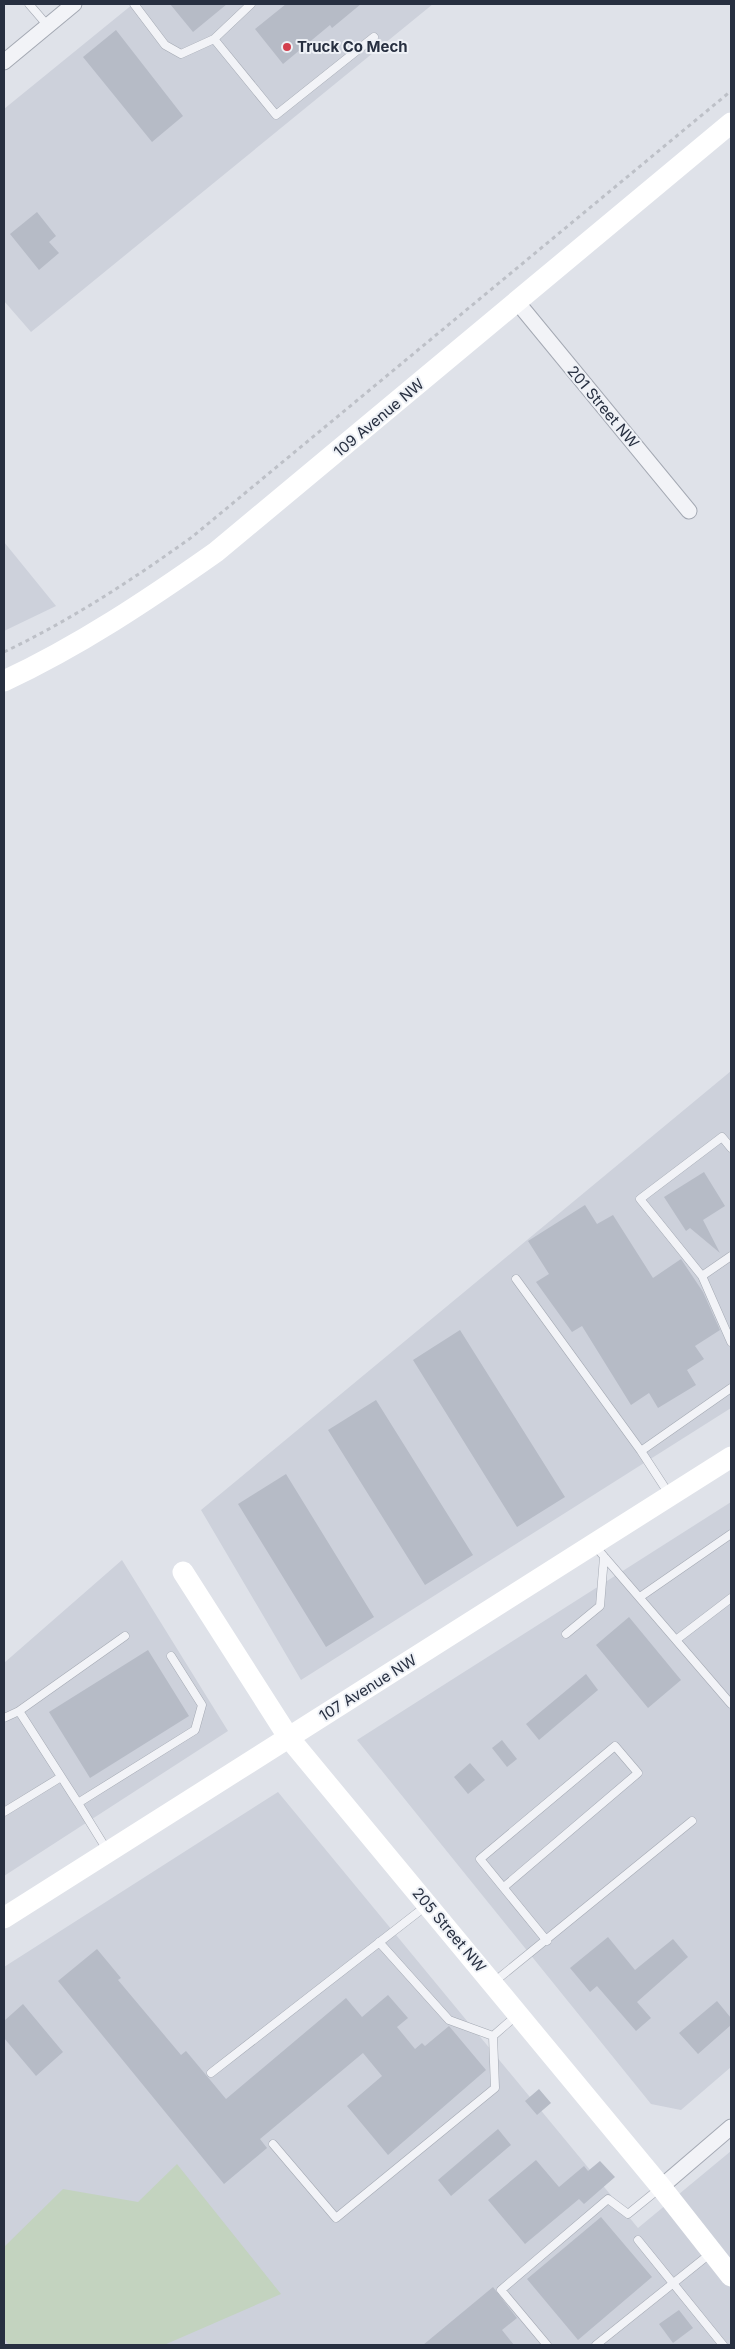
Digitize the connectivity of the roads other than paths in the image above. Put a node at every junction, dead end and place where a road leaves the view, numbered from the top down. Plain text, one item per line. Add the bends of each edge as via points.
1 (29, 4) edge
2 (74, 4) edge
3 (134, 4) edge
4 (251, 4) edge
5 (48, 26) junction
6 (374, 37) dead end
7 (214, 39) junction
8 (4, 62) edge
9 (731, 123) edge
10 (518, 303) junction
11 (689, 510) dead end
12 (4, 681) edge
13 (731, 1148) edge
14 (731, 1256) edge
15 (702, 1276) junction
16 (516, 1279) dead end
17 (731, 1342) edge
18 (731, 1388) edge
19 (641, 1451) junction
20 (731, 1457) edge
21 (670, 1496) junction
22 (731, 1534) edge
23 (599, 1551) junction
24 (183, 1572) dead end
25 (640, 1598) junction
26 (731, 1598) edge
27 (566, 1634) dead end
28 (124, 1636) dead end
29 (676, 1640) junction
30 (172, 1656) dead end
31 (731, 1704) edge
32 (19, 1711) junction
33 (4, 1718) edge
34 (289, 1738) junction
35 (61, 1777) junction
36 (78, 1803) junction
37 (4, 1812) edge
38 (692, 1820) dead end
39 (108, 1852) junction
40 (504, 1888) junction
41 (428, 1905) junction
42 (4, 1918) edge
43 (547, 1941) junction
44 (379, 1942) junction
45 (493, 1984) junction
46 (518, 2014) junction
47 (493, 2036) junction
48 (211, 2073) dead end
49 (731, 2127) edge
50 (273, 2144) dead end
51 (662, 2187) junction
52 (638, 2240) dead end
53 (712, 2251) junction
54 (731, 2276) edge
55 (672, 2283) junction
56 (547, 2345) edge
57 (596, 2345) edge
58 (723, 2345) edge

1 - 5 lane
2 - 5 street
3 - 7 lane via 165,45 181,54
4 - 7 lane
5 - 8 street
6 - 7 lane via 276,115
9 - 10 street, 109 Avenue NW
10 - 11 street, 201 Street NW
10 - 12 street, 109 Avenue NW via 216,552 91,635
13 - 15 lane via 722,1137 640,1198
14 - 15 lane
15 - 17 lane
16 - 19 lane
18 - 19 lane
19 - 21 lane
20 - 21 street, 107 Avenue NW
21 - 23 street, 107 Avenue NW
22 - 25 lane
23 - 25 lane
23 - 27 lane via 600,1606
23 - 34 street, 107 Avenue NW
24 - 34 street, 205 Street NW
25 - 29 lane
26 - 29 lane
28 - 32 lane
29 - 31 lane
30 - 36 lane via 202,1705 195,1730
32 - 33 lane
32 - 35 lane
34 - 39 street, 107 Avenue NW
34 - 41 street, 205 Street NW
35 - 36 lane
35 - 37 lane
36 - 39 lane
38 - 43 lane
39 - 42 street, 107 Avenue NW
40 - 40 lane via 480,1859 615,1746 638,1773
40 - 43 lane
41 - 44 lane
41 - 45 street, 205 Street NW
43 - 45 lane
44 - 47 lane via 449,2020
44 - 48 lane
45 - 46 street, 205 Street NW
46 - 47 lane
46 - 51 street, 205 Street NW
47 - 50 lane via 495,2088 336,2218
49 - 51 street
51 - 53 street, 205 Street NW
51 - 56 lane via 628,2214 608,2199 501,2290
52 - 55 lane
53 - 54 street, 205 Street NW
53 - 55 lane
55 - 57 lane
55 - 58 lane

